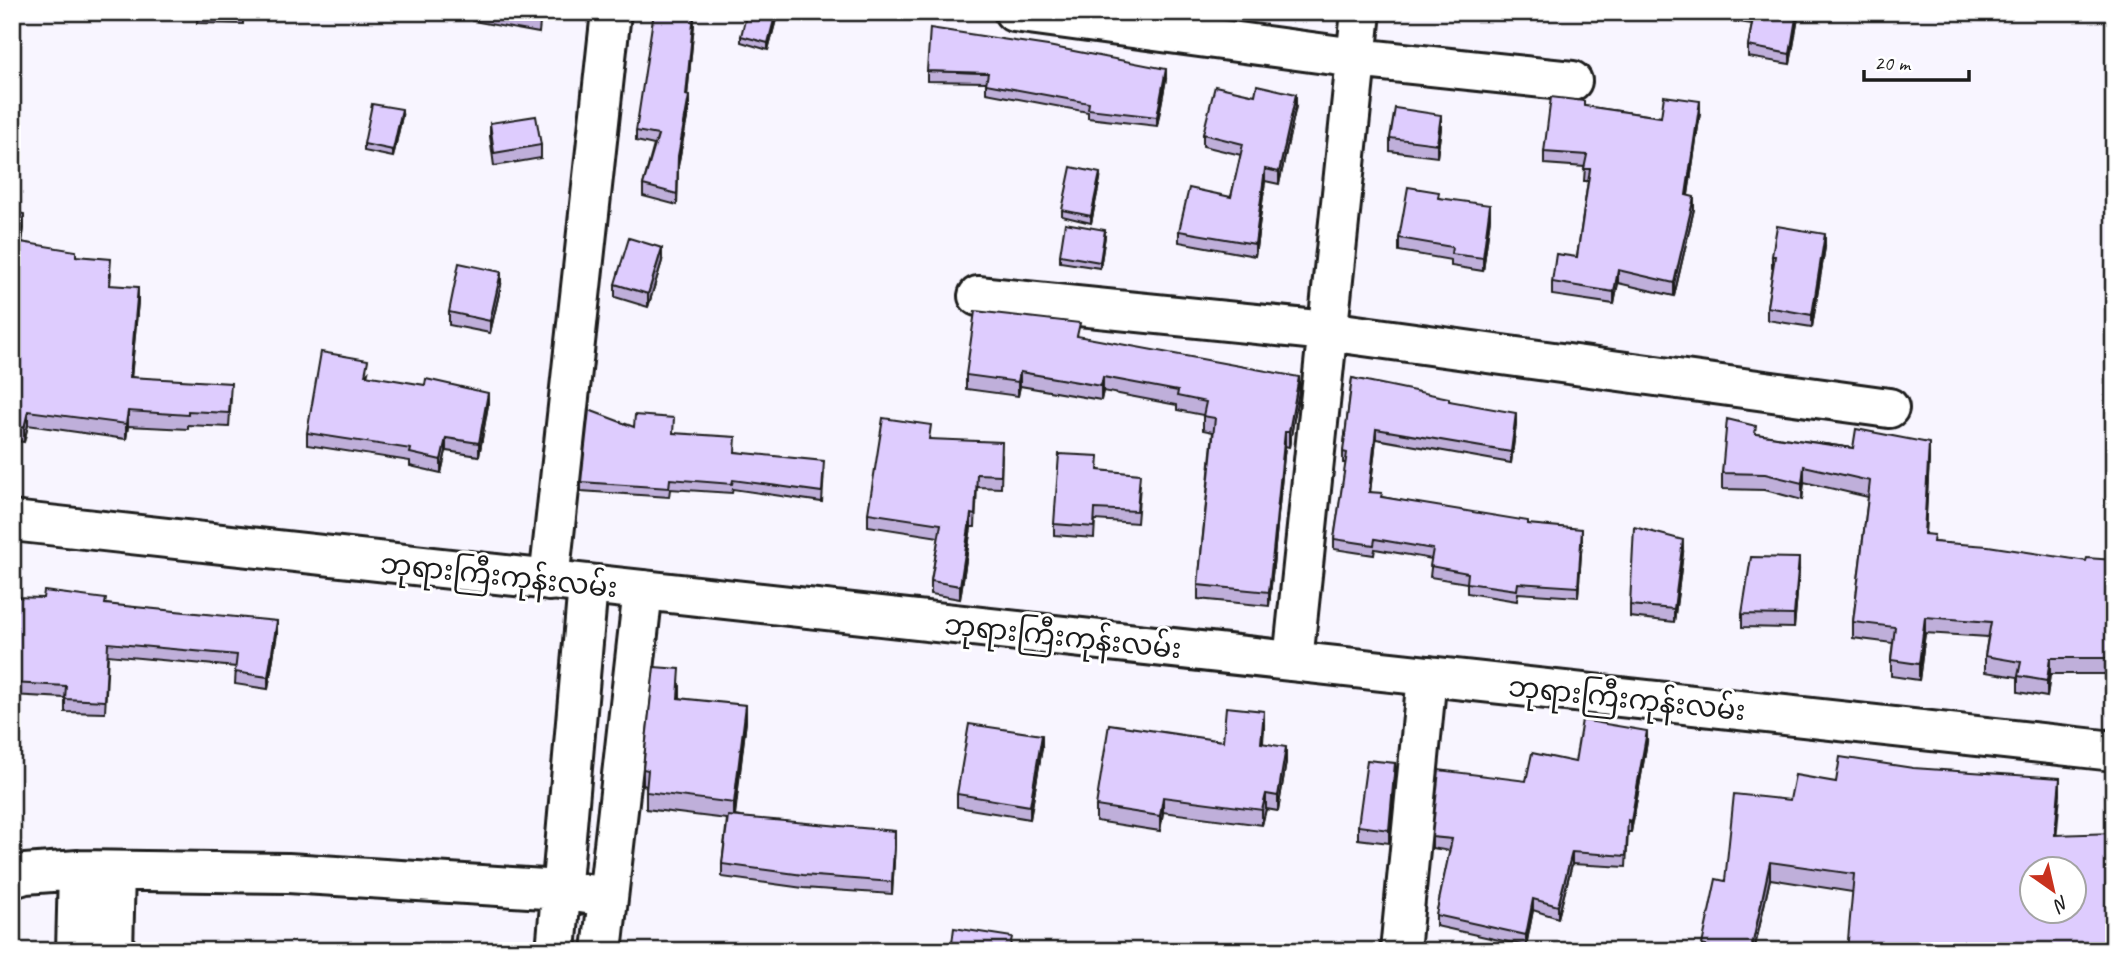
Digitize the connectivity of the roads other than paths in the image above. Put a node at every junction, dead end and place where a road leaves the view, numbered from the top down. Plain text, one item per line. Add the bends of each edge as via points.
1 (611, 12) edge
2 (1014, 12) edge
3 (1361, 12) edge
4 (1356, 58) junction
5 (1572, 81) dead end
6 (978, 296) dead end
7 (1327, 331) junction
8 (1889, 408) dead end
9 (12, 521) edge
10 (549, 581) junction
11 (588, 585) junction
12 (643, 590) junction
13 (1293, 661) junction
14 (1427, 676) junction
15 (2112, 757) edge
16 (78, 870) junction
17 (115, 871) junction
18 (12, 878) edge
19 (561, 890) junction
20 (607, 897) junction
21 (76, 951) edge
22 (113, 951) edge
23 (555, 951) edge
24 (603, 951) edge
25 (1399, 951) edge

1 - 10 street
2 - 4 street
3 - 4 street
4 - 5 street
4 - 7 street
6 - 7 street
7 - 8 street
7 - 13 street
9 - 10 street, ဘုရားကြီးကုန်းလမ်း
10 - 11 street, ဘုရားကြီးကုန်းလမ်း
11 - 12 street, ဘုရားကြီးကုန်းလမ်း
11 - 19 street
12 - 13 street, ဘုရားကြီးကုန်းလမ်း
12 - 20 street
13 - 14 street, ဘုရားကြီးကုန်းလမ်း
14 - 15 street, ဘုရားကြီးကုန်းလမ်း
14 - 25 street
16 - 17 street
16 - 18 street
16 - 21 street
17 - 19 street via 289,873
17 - 22 street
19 - 20 street
19 - 23 street
20 - 24 street

